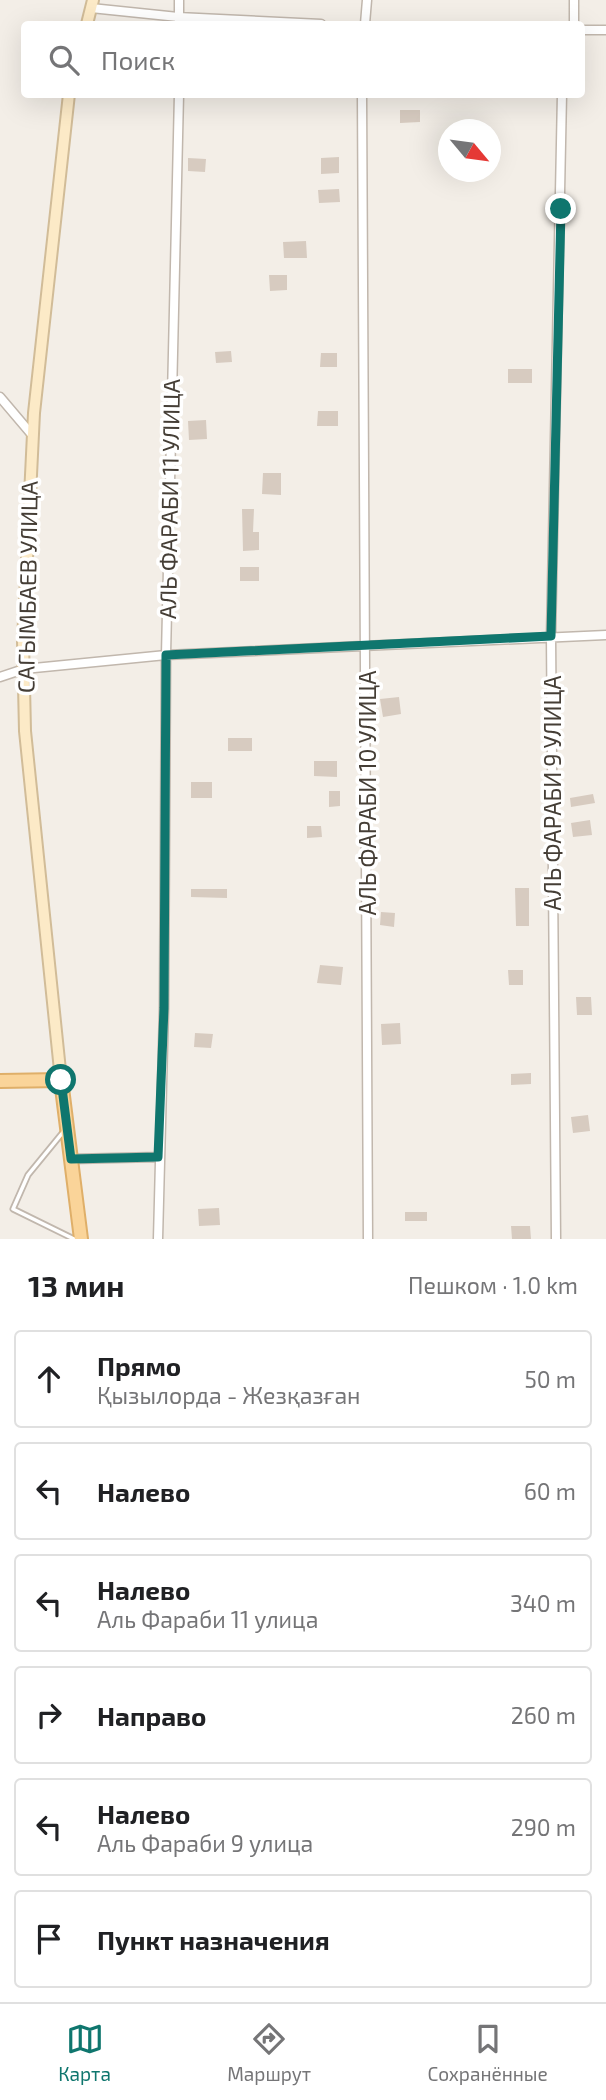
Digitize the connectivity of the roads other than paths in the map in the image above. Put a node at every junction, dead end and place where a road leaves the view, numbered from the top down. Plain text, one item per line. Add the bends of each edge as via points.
1 (178, 0) edge
2 (367, 0) edge
3 (574, 0) edge
4 (92, 4) edge
5 (88, 21) edge
6 (179, 21) edge
7 (365, 21) edge
8 (574, 21) edge
9 (585, 30) edge
10 (606, 30) edge
11 (69, 98) edge
12 (179, 98) edge
13 (362, 98) edge
14 (562, 98) edge
15 (0, 397) edge
16 (33, 436) junction
17 (606, 635) edge
18 (551, 636) junction
19 (366, 646) junction
20 (166, 655) junction
21 (24, 669) junction
22 (0, 677) edge
23 (61, 1080) junction
24 (0, 1081) edge
25 (67, 1127) junction
26 (158, 1157) junction
27 (71, 1159) junction
28 (74, 1239) edge
29 (81, 1239) edge
30 (158, 1239) edge
31 (368, 1239) edge
32 (556, 1239) edge

1 - 6 street
2 - 7 street
3 - 8 street
4 - 5 street
4 - 6 street
9 - 10 street
11 - 16 street, САГЫМБАЕВ УЛИЦА
12 - 20 street, АЛЬ ФАРАБИ 11 УЛИЦА
13 - 19 street, АЛЬ ФАРАБИ 10 УЛИЦА
14 - 18 street, АЛЬ ФАРАБИ 9 УЛИЦА
15 - 16 street
16 - 21 street, САГЫМБАЕВ УЛИЦА
17 - 18 street
18 - 19 street
18 - 32 street, АЛЬ ФАРАБИ 9 УЛИЦА
19 - 20 street
19 - 31 street, АЛЬ ФАРАБИ 10 УЛИЦА
20 - 21 street
20 - 26 street, АЛЬ ФАРАБИ 11 УЛИЦА via 164,1008
21 - 22 street
21 - 23 street, САГЫМБАЕВ УЛИЦА via 25,731
23 - 24 main road
23 - 25 main road
25 - 27 main road
25 - 28 lane via 28,1175 13,1209
26 - 27 street
26 - 30 street, АЛЬ ФАРАБИ 11 УЛИЦА
27 - 29 main road

